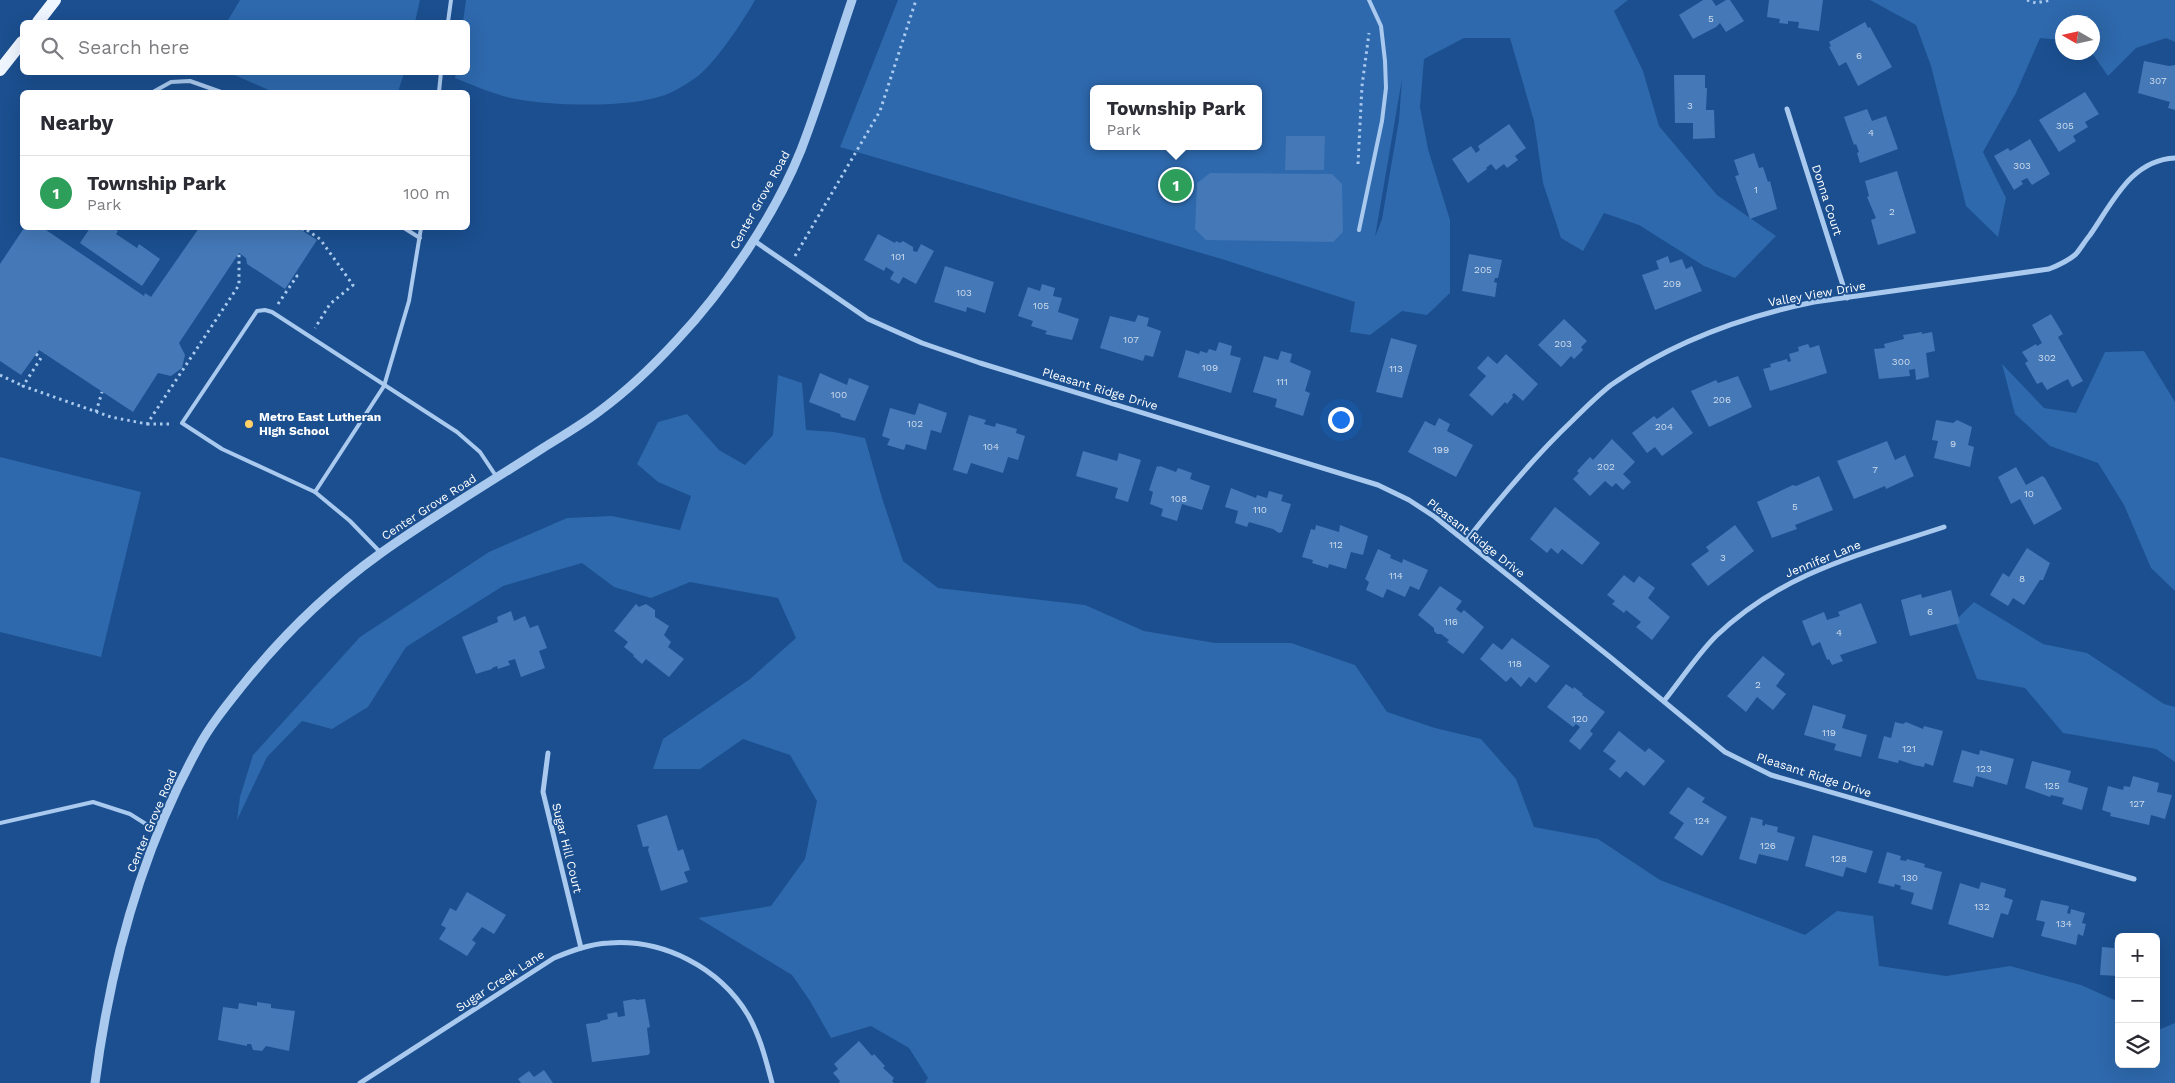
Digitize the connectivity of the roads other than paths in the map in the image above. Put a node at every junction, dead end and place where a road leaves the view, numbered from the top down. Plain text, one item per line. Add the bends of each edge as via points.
1 (55, 0) edge
2 (451, 0) edge
3 (852, 0) edge
4 (1369, 0) edge
5 (40, 20) edge
6 (448, 20) edge
7 (20, 45) edge
8 (0, 70) edge
9 (441, 75) edge
10 (157, 90) edge
11 (215, 90) edge
12 (439, 90) edge
13 (1787, 109) dead end
14 (2175, 158) edge
15 (407, 230) edge
16 (421, 230) edge
17 (1359, 230) dead end
18 (420, 238) junction
19 (754, 240) junction
20 (1847, 298) junction
21 (384, 386) junction
22 (497, 478) junction
23 (315, 492) junction
24 (1944, 527) dead end
25 (1466, 541) junction
26 (381, 553) junction
27 (1664, 701) junction
28 (548, 753) dead end
29 (0, 823) edge
30 (159, 832) junction
31 (2134, 879) dead end
32 (581, 948) junction
33 (95, 1083) edge
34 (360, 1083) edge
35 (772, 1083) edge

1 - 5 main road
2 - 6 lane
3 - 19 street, Center Grove Road via 800,152
4 - 17 lane via 1381,26 1386,88
7 - 8 main road
9 - 12 lane
10 - 11 lane via 171,82 190,81
13 - 20 street, Donna Court
14 - 20 street, Valley View Drive via 2148,164 2133,174 2077,253 2063,264 2049,269
15 - 18 lane
16 - 18 lane
18 - 21 lane via 409,301
19 - 22 street, Center Grove Road via 706,307 636,381 600,412
19 - 25 street, Pleasant Ridge Drive via 868,318 922,342 980,363 1378,485 1410,500
20 - 25 street, Valley View Drive via 1777,310 1733,322 1691,339 1631,372 1604,391 1546,446
21 - 22 lane via 469,441
21 - 23 lane
21 - 23 lane via 272,312 261,310 254,315 182,423 222,449
22 - 26 street, Center Grove Road
23 - 26 lane
24 - 27 street, Jennifer Lane via 1805,574 1773,591 1715,638
25 - 27 street, Pleasant Ridge Drive
26 - 30 street, Center Grove Road via 296,625 230,700 199,746
27 - 31 street, Pleasant Ridge Drive via 1725,752 1771,774
28 - 32 street, Sugar Hill Court via 543,792
29 - 30 lane via 93,802 130,814
30 - 33 street, Center Grove Road via 130,913 113,976
32 - 34 street, Sugar Creek Lane via 554,958
32 - 35 street, Sugar Creek Lane via 633,943 678,954 702,968 734,996 748,1014 758,1035

